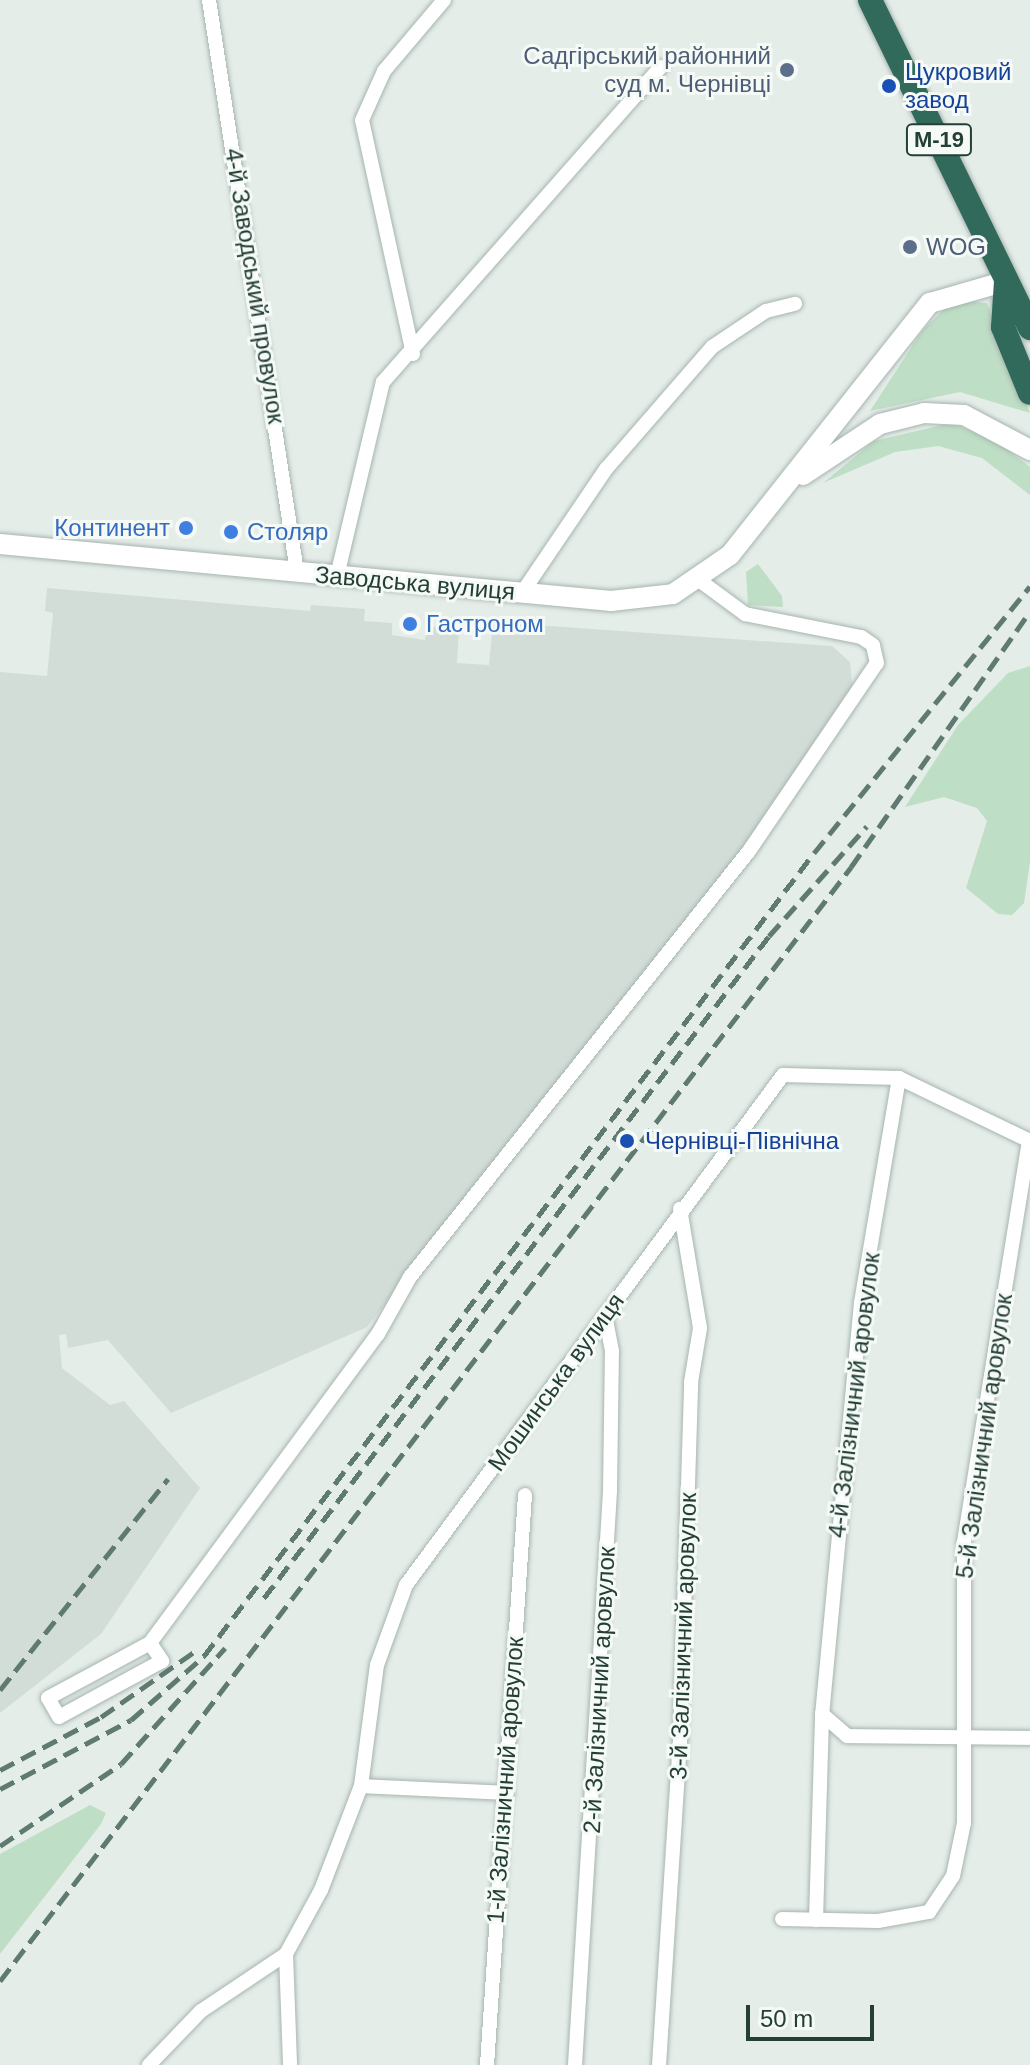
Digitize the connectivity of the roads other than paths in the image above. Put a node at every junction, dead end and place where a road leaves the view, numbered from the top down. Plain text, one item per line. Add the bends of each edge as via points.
1 (209, 0) edge
2 (444, 0) edge
3 (870, 0) edge
4 (661, 67) dead end
5 (1006, 281) junction
6 (795, 304) dead end
7 (1030, 328) edge
8 (413, 354) junction
9 (1030, 393) edge
10 (1030, 450) edge
11 (787, 487) junction
12 (0, 544) edge
13 (297, 572) junction
14 (337, 576) junction
15 (700, 581) junction
16 (522, 593) junction
17 (899, 1078) junction
18 (1030, 1140) edge
19 (680, 1209) junction
20 (605, 1316) junction
21 (525, 1495) dead end
22 (150, 1643) junction
23 (822, 1714) junction
24 (967, 1738) junction
25 (1030, 1738) edge
26 (361, 1786) junction
27 (507, 1793) junction
28 (782, 1919) dead end
29 (816, 1920) junction
30 (286, 1954) junction
31 (149, 2065) edge
32 (290, 2065) edge
33 (487, 2065) edge
34 (575, 2065) edge
35 (659, 2065) edge

1 - 13 street, 4-й Заводський провулок
2 - 8 street via 384,71 362,120
3 - 5 highway, М-19
4 - 8 street via 507,237
5 - 7 highway, М-19
5 - 9 highway, М-19 via 1003,327
5 - 11 main road via 957,291 908,324
6 - 16 street via 766,311 712,347 606,469
8 - 14 street via 383,382 372,413
10 - 11 main road via 964,415 924,413 870,429
11 - 15 main road
12 - 13 main road, Заводська вулиця
13 - 14 main road, Заводська вулиця
14 - 16 main road, Заводська вулиця
15 - 16 main road, Заводська вулиця via 635,600
15 - 22 street via 745,614 861,637 873,645 877,663 749,851 410,1277 378,1334
17 - 18 street, Мошинська вулиця
17 - 19 street, Мошинська вулиця via 783,1075
17 - 23 street, 4-й Залізничний аровулок via 861,1303
18 - 24 street, 5-й Залізничний аровулок via 964,1542
19 - 20 street, Мошинська вулиця
19 - 35 street, 3-й Залізничний аровулок via 700,1328 691,1382 679,1769
20 - 26 street, Мошинська вулиця via 406,1585 377,1665
20 - 34 street, 2-й Залізничний аровулок via 612,1351 610,1491
21 - 27 street, 1-й Залізничний аровулок
22 - 22 street via 162,1661 59,1717 48,1698
23 - 24 street via 847,1736
23 - 29 street, 4-й Залізничний аровулок
24 - 25 street
24 - 29 street, 5-й Залізничний аровулок via 964,1823 946,1893 929,1912 912,1916
26 - 27 street
26 - 30 street, Мошинська вулиця via 321,1890
27 - 33 street, 1-й Залізничний аровулок
28 - 29 street, 5-й Залізничний аровулок
30 - 31 street via 201,2011
30 - 32 street

